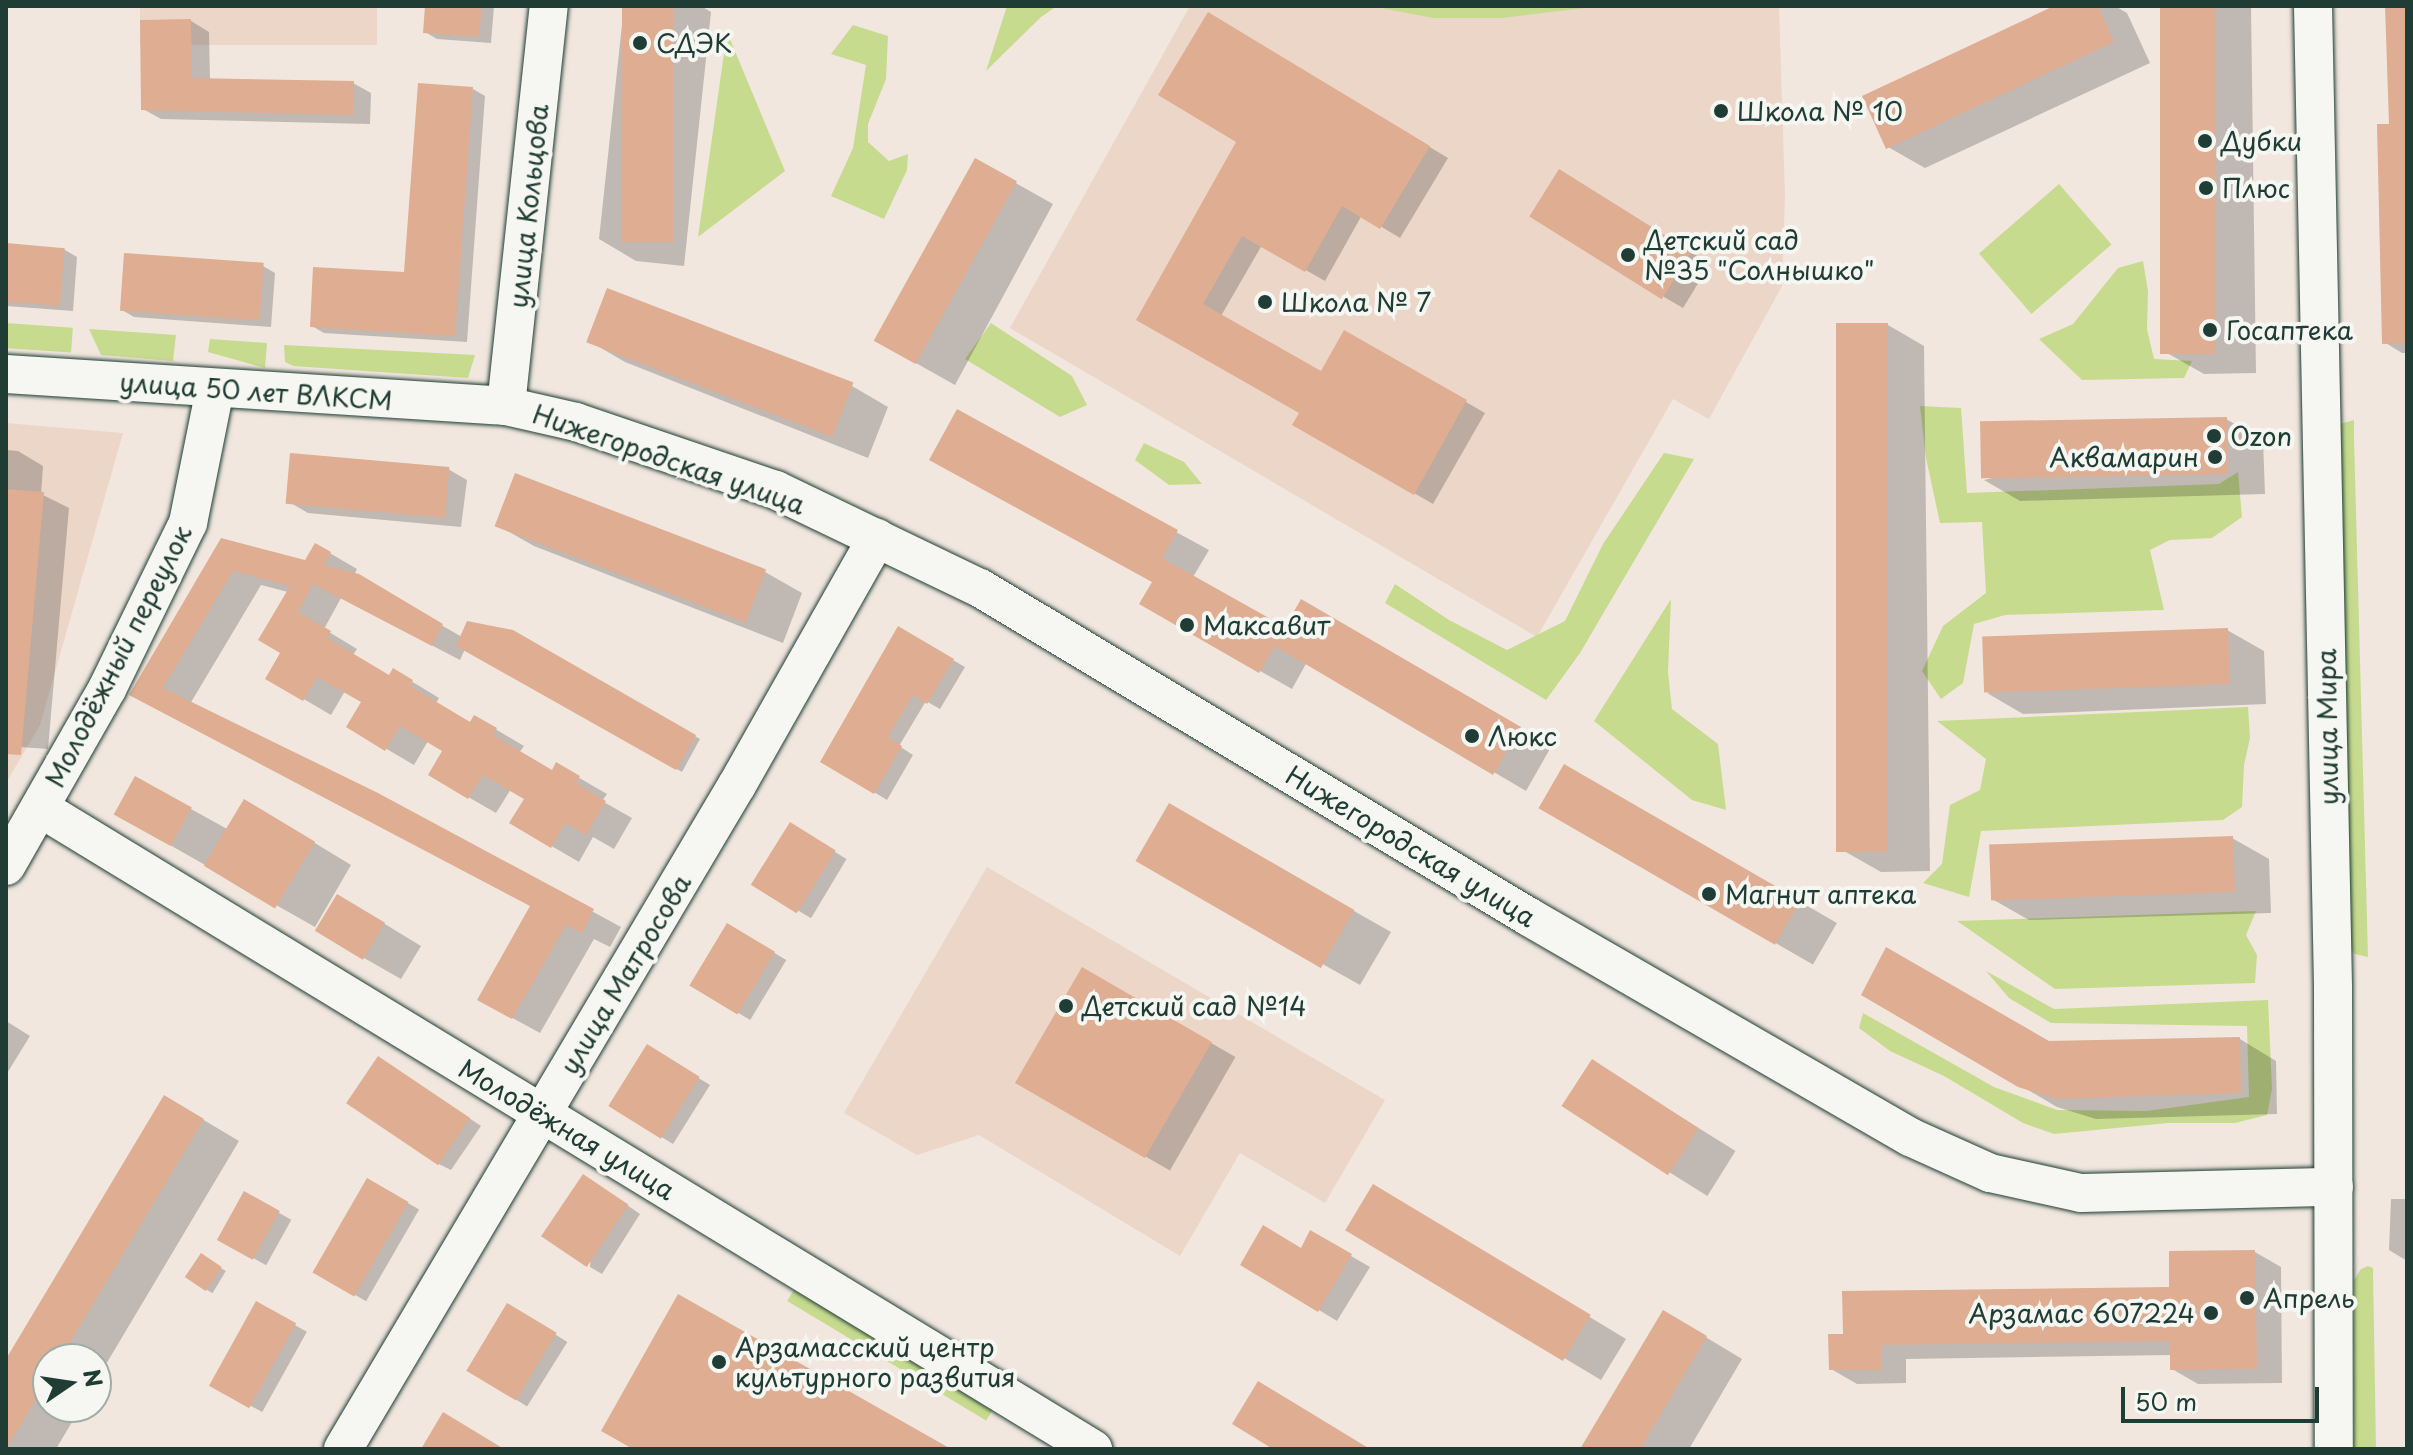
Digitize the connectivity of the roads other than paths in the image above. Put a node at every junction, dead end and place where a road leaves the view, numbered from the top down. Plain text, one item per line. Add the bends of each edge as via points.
1 (549, 6) edge
2 (2313, 6) edge
3 (6, 374) edge
4 (215, 389) junction
5 (506, 406) junction
6 (877, 538) junction
7 (40, 808) junction
8 (6, 866) edge
9 (542, 1114) junction
10 (2334, 1187) junction
11 (343, 1449) edge
12 (1093, 1449) edge
13 (2334, 1449) edge

1 - 5 street, улица Кольцова
2 - 10 street, улица Мира
3 - 4 street, улица 50 лет ВЛКСМ
4 - 5 street, улица 50 лет ВЛКСМ
4 - 7 street, Молодёжный переулок via 188,523 107,689
5 - 6 street, Нижегородская улица via 576,422 776,490
6 - 9 street, улица Матросова
6 - 10 street, Нижегородская улица via 980,588 1529,917 1910,1137 1990,1173 2081,1193
7 - 8 street, Молодёжный переулок
7 - 9 street, Молодёжная улица
9 - 11 street, улица Матросова
9 - 12 street, Молодёжная улица
10 - 13 street, улица Мира

